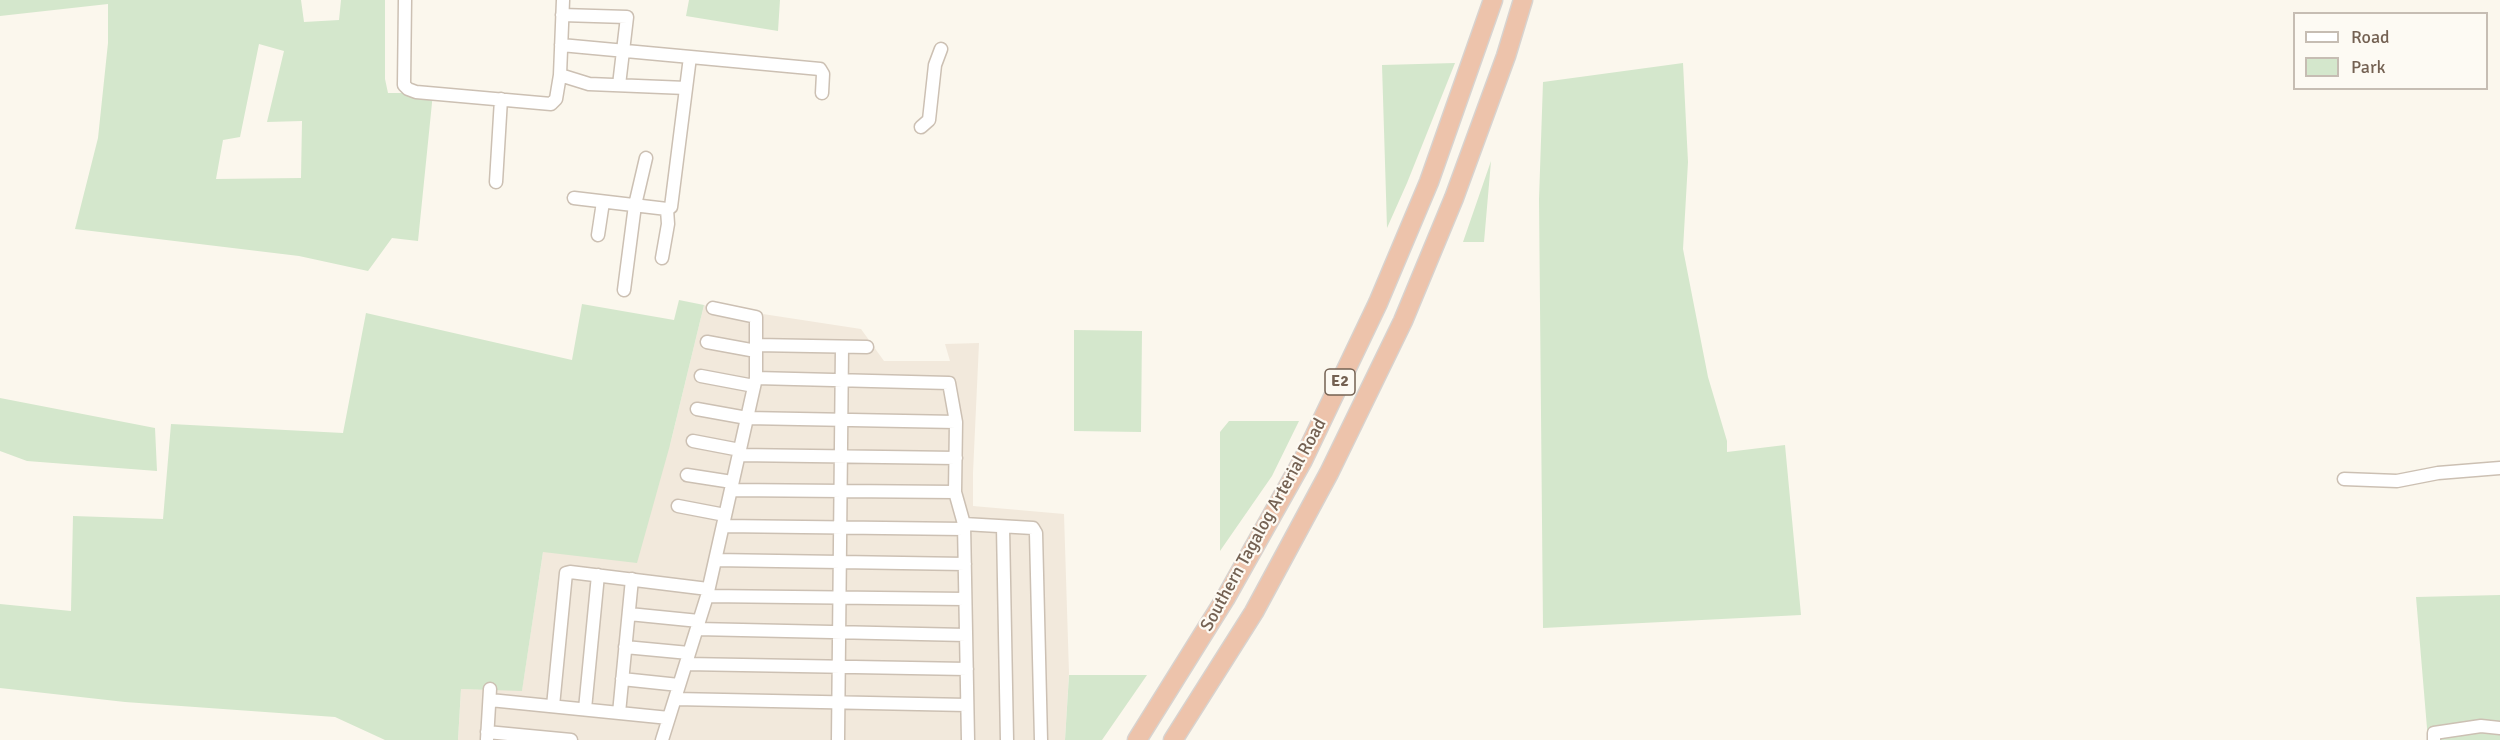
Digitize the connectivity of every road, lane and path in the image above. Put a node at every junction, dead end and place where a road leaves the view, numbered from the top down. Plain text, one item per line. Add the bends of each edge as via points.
1 (405, 0) edge
2 (563, 0) edge
3 (1492, 0) edge
4 (1523, 0) edge
5 (562, 15) junction
6 (561, 45) junction
7 (941, 49) dead end
8 (623, 51) junction
9 (690, 57) junction
10 (560, 75) junction
11 (620, 85) junction
12 (686, 88) junction
13 (822, 93) dead end
14 (501, 99) junction
15 (921, 128) dead end
16 (646, 158) dead end
17 (496, 182) dead end
18 (574, 198) dead end
19 (603, 202) junction
20 (635, 206) junction
21 (667, 209) junction
22 (598, 235) dead end
23 (662, 258) dead end
24 (624, 290) dead end
25 (712, 308) dead end
26 (707, 342) dead end
27 (842, 346) junction
28 (867, 347) dead end
29 (756, 348) junction
30 (701, 376) dead end
31 (842, 380) junction
32 (755, 382) junction
33 (697, 409) dead end
34 (747, 418) junction
35 (842, 420) junction
36 (956, 422) junction
37 (693, 441) dead end
38 (739, 452) junction
39 (841, 456) junction
40 (956, 458) junction
41 (2500, 468) edge
42 (687, 475) dead end
43 (2344, 479) dead end
44 (731, 486) junction
45 (841, 491) junction
46 (955, 492) junction
47 (678, 506) dead end
48 (724, 520) junction
49 (964, 526) junction
50 (1003, 526) junction
51 (840, 527) junction
52 (715, 560) junction
53 (840, 562) junction
54 (965, 564) junction
55 (598, 575) junction
56 (632, 579) junction
57 (708, 592) junction
58 (839, 598) junction
59 (965, 599) junction
60 (628, 614) junction
61 (698, 625) junction
62 (839, 632) junction
63 (966, 635) junction
64 (625, 647) junction
65 (687, 658) junction
66 (838, 667) junction
67 (967, 669) junction
68 (622, 678) junction
69 (679, 686) junction
70 (675, 699) junction
71 (838, 702) junction
72 (967, 705) junction
73 (553, 706) junction
74 (585, 710) junction
75 (619, 713) junction
76 (669, 718) junction
77 (2500, 728) edge
78 (487, 736) edge
79 (571, 740) edge
80 (662, 740) edge
81 (838, 740) edge
82 (968, 740) edge
83 (1007, 740) edge
84 (1041, 740) edge
85 (1137, 740) edge
86 (1173, 740) edge
87 (2434, 740) edge

1 - 14 street via 404,85 416,92
2 - 5 street
3 - 85 highway, Southern Tagalog Arterial Road / E2 via 1429,182 1378,303 1303,460 1225,599
4 - 86 highway, Southern Tagalog Arterial Road / E2 via 1454,198 1403,321 1329,473 1254,612
5 - 6 street
5 - 8 street via 627,17
6 - 8 street
6 - 10 street
7 - 15 street via 935,64 929,120
8 - 9 street
8 - 11 street
9 - 12 street
9 - 13 street via 820,69
10 - 11 street via 589,84
10 - 14 street via 556,99 551,104
11 - 12 street
12 - 21 street
14 - 17 street
16 - 20 street
18 - 19 street
19 - 20 street
19 - 22 street
20 - 21 street
20 - 24 street
21 - 23 street
25 - 29 street via 756,317
26 - 29 street
27 - 28 street
27 - 29 street
27 - 31 street
29 - 32 street
30 - 32 street
31 - 32 street
31 - 35 street
31 - 36 street via 949,383
32 - 34 street
33 - 34 street
34 - 35 street
34 - 38 street
35 - 36 street
35 - 39 street
36 - 40 street
37 - 38 street
38 - 39 street
38 - 44 street
39 - 40 street
39 - 45 street
40 - 46 street
41 - 43 street via 2397,481
42 - 44 street
44 - 45 street
44 - 48 street
45 - 46 street
45 - 51 street
46 - 49 street
47 - 48 street
48 - 51 street
48 - 52 street
49 - 50 street
49 - 51 street
49 - 54 street
50 - 83 street
50 - 84 street via 1033,528 1036,533
51 - 53 street
52 - 53 street
52 - 57 street
53 - 54 street
53 - 58 street
54 - 59 street
55 - 56 street
55 - 73 street via 570,572 564,576
55 - 74 street
56 - 57 street
56 - 60 street
57 - 58 street
57 - 61 street
58 - 59 street
58 - 62 street
59 - 63 street
60 - 61 street
60 - 64 street
61 - 62 street
61 - 65 street
62 - 63 street
62 - 66 street
63 - 67 street
64 - 65 street
64 - 68 street
65 - 66 street
65 - 69 street
66 - 67 street
66 - 71 street
67 - 72 street
68 - 69 street
68 - 75 street
69 - 70 street
70 - 71 street
70 - 76 street
71 - 72 street
71 - 81 street
72 - 82 street
73 - 74 street
73 - 78 street via 490,695
74 - 75 street
75 - 76 street
76 - 80 street
77 - 87 street via 2481,726 2434,733
78 - 79 street

